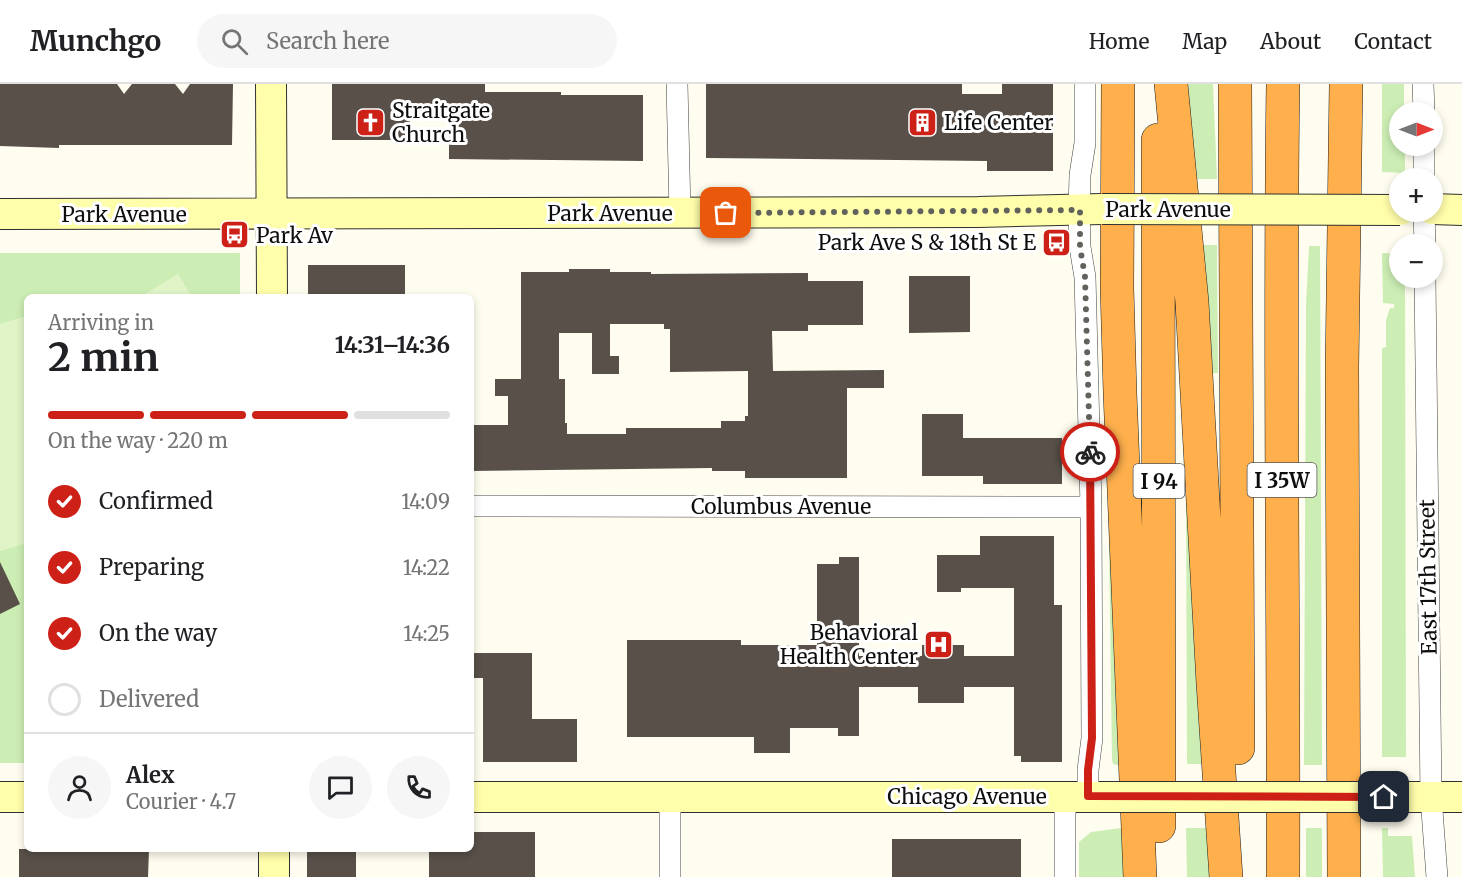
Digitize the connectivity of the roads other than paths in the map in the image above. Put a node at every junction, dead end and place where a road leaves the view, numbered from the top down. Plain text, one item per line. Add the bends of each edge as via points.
1 (271, 84) edge
2 (677, 84) edge
3 (1085, 84) edge
4 (1118, 84) edge
5 (1158, 84) edge
6 (1171, 84) edge
7 (1228, 84) edge
8 (1235, 84) edge
9 (1283, 84) edge
10 (1346, 84) edge
11 (1361, 84) edge
12 (1423, 84) edge
13 (1424, 102) edge
14 (1235, 178) junction
15 (1091, 209) junction
16 (1443, 209) edge
17 (1389, 210) edge
18 (1462, 210) edge
19 (680, 213) junction
20 (0, 214) edge
21 (271, 214) junction
22 (1425, 288) edge
23 (272, 294) edge
24 (1342, 368) junction
25 (474, 506) edge
26 (1091, 507) junction
27 (670, 796) junction
28 (1088, 796) junction
29 (0, 797) edge
30 (24, 797) edge
31 (474, 797) edge
32 (1419, 797) junction
33 (1462, 797) edge
34 (274, 852) edge
35 (274, 877) edge
36 (670, 877) edge
37 (1065, 877) edge
38 (1140, 877) edge
39 (1159, 877) edge
40 (1227, 877) edge
41 (1238, 877) edge
42 (1283, 877) edge
43 (1345, 877) edge
44 (1437, 877) edge

1 - 21 street
2 - 19 street
3 - 15 street via 1085,143 1080,175
4 - 38 highway via 1117,288
5 - 39 highway, I 94
6 - 40 highway via 1192,302
7 - 14 highway
8 - 14 highway, I 35W
9 - 42 highway, I 35W
10 - 24 highway
11 - 24 highway
12 - 13 street
14 - 41 highway, I 35W
15 - 17 street, Park Avenue, bridge
15 - 19 street, Park Avenue
15 - 26 street via 1080,247 1085,277
16 - 18 street
19 - 21 street, Park Avenue
20 - 21 street, Park Avenue
21 - 23 street
22 - 32 street, East 17th Street
24 - 43 highway
25 - 26 street, Columbus Avenue
26 - 28 street via 1092,738
27 - 28 street, Chicago Avenue
27 - 31 street, Chicago Avenue
27 - 36 street
28 - 32 street, Chicago Avenue, bridge
28 - 37 street
29 - 30 street
32 - 33 street, Chicago Avenue
32 - 44 street, East 17th Street
34 - 35 street

